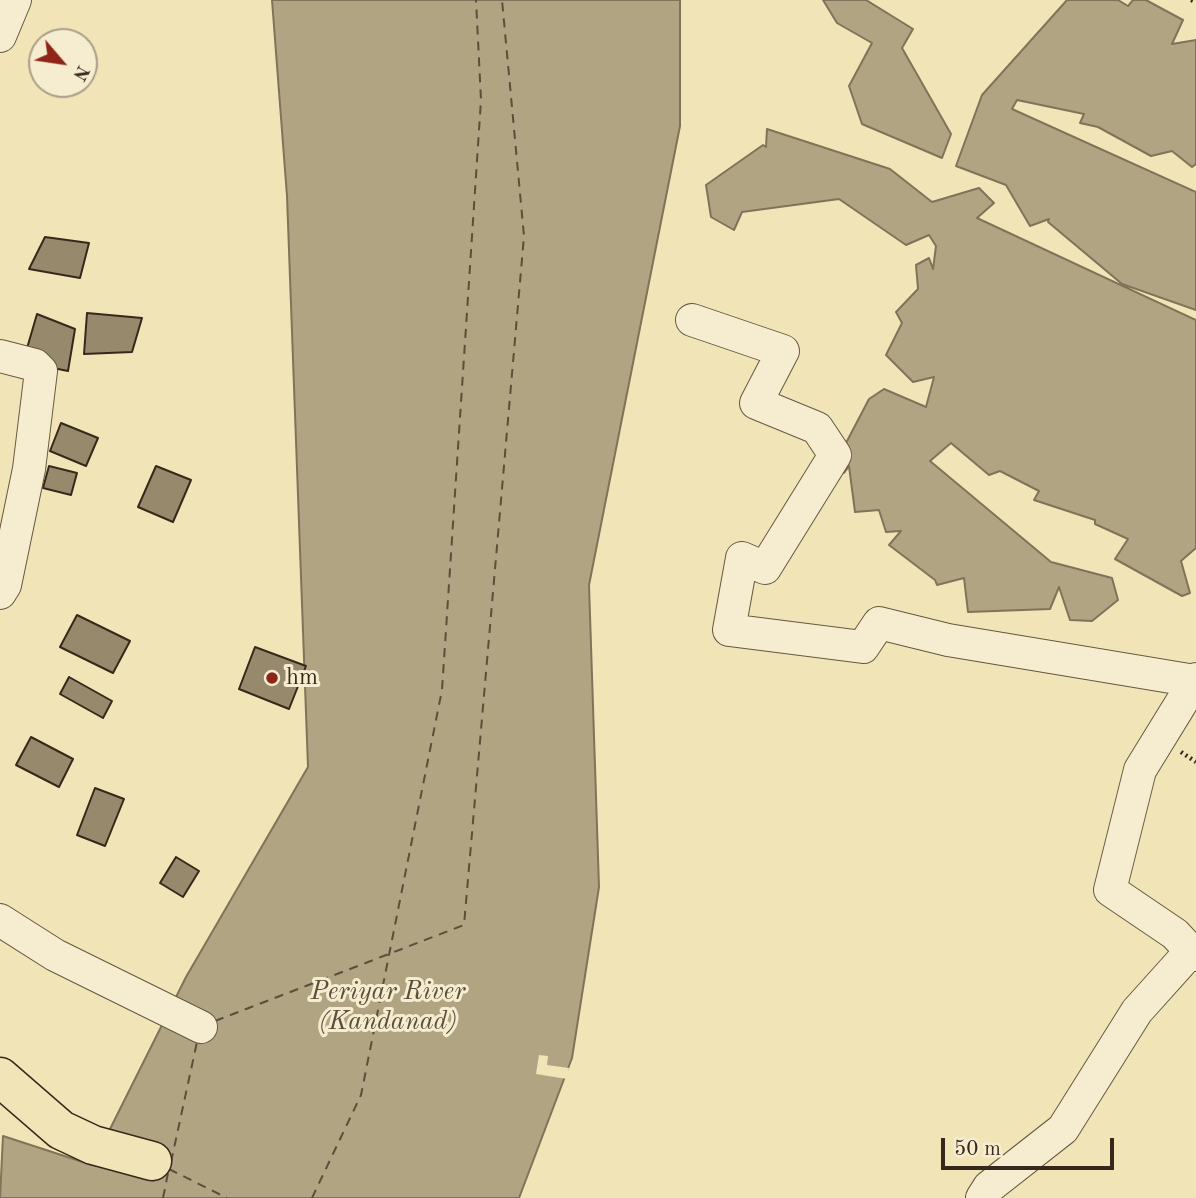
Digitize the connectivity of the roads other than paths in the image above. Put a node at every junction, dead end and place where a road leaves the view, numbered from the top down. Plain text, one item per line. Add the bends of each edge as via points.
1 (15, 0) edge
2 (0, 36) edge
3 (692, 320) dead end
4 (0, 356) edge
5 (2, 587) edge
6 (1195, 680) edge
7 (0, 919) edge
8 (1193, 953) edge
9 (201, 1027) dead end
10 (0, 1077) edge
11 (152, 1161) dead end
12 (982, 1198) edge

1 - 2 street
3 - 6 street via 783,351 756,403 817,428 835,455 765,568 742,558 729,630 863,646 879,624 948,640
4 - 5 street via 35,365 41,372 29,469
6 - 8 street via 1140,770 1110,890 1175,934
7 - 9 street via 55,955
8 - 12 street via 1137,1011 1063,1129 989,1187
10 - 11 main road via 61,1130 93,1145

